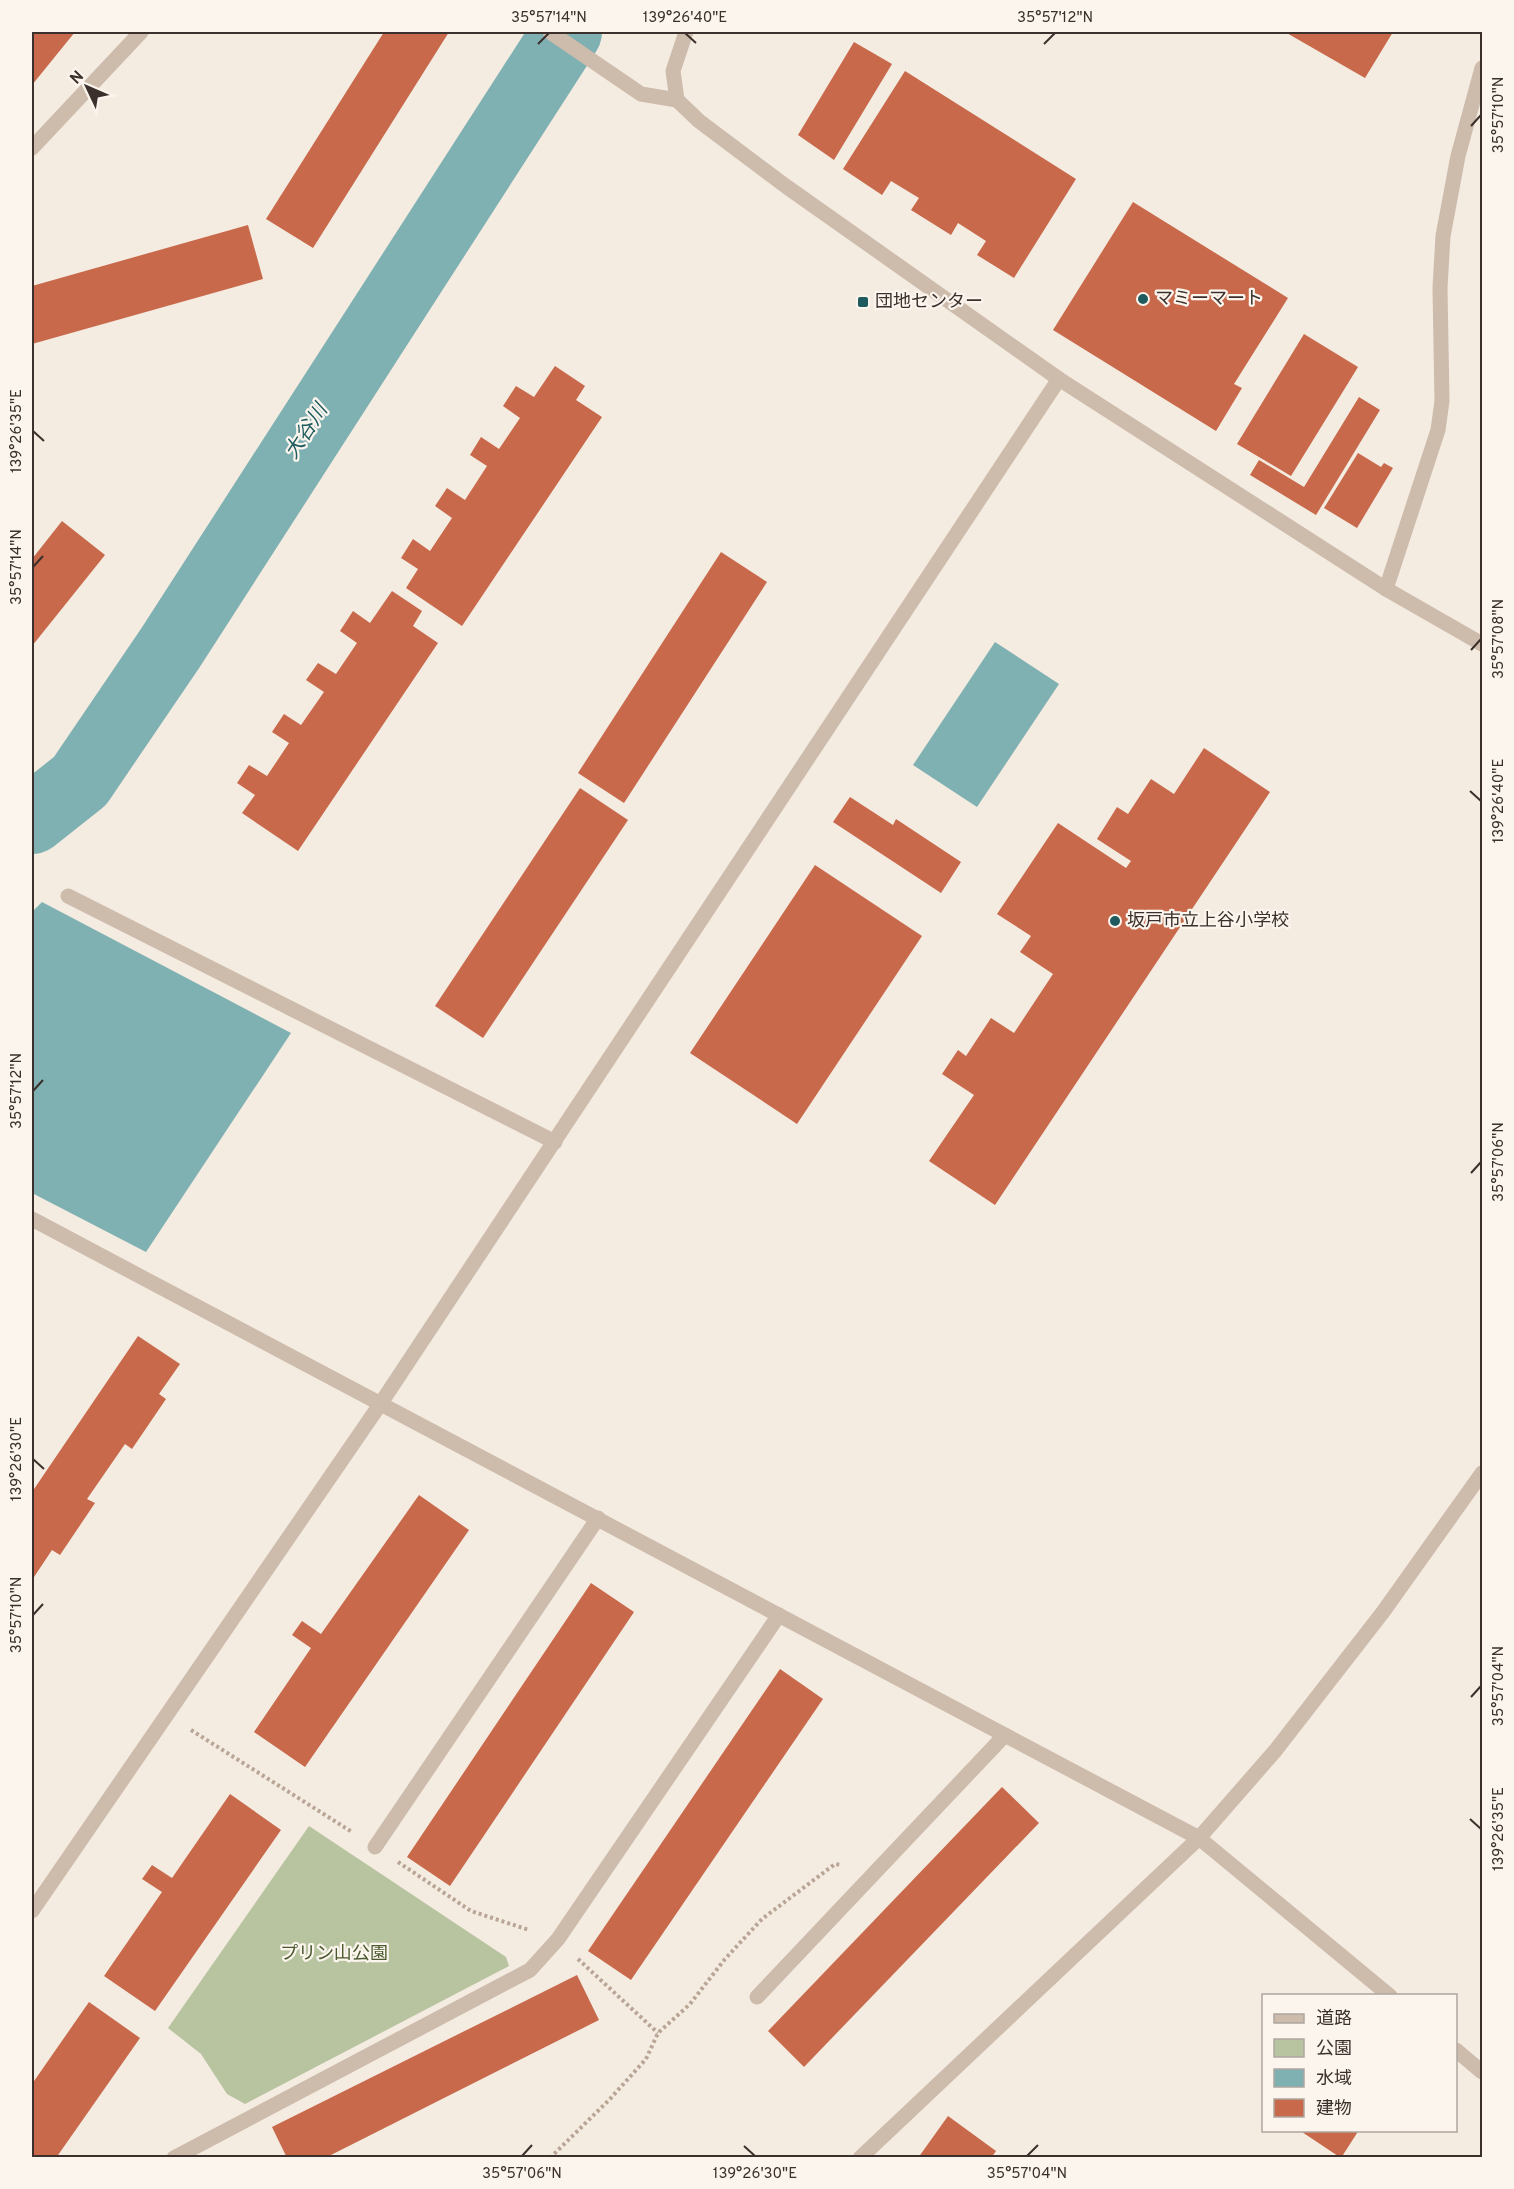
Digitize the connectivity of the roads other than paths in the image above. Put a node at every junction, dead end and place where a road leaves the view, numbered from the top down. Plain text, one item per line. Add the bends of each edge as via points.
1 (141, 32) edge
2 (550, 32) edge
3 (684, 33) edge
4 (1482, 68) edge
5 (677, 100) junction
6 (32, 148) edge
7 (1059, 379) junction
8 (1386, 589) junction
9 (1482, 644) edge
10 (68, 896) dead end
11 (555, 1142) junction
12 (32, 1219) edge
13 (381, 1403) junction
14 (1482, 1473) edge
15 (598, 1518) junction
16 (779, 1615) junction
17 (1005, 1735) junction
18 (1199, 1838) junction
19 (375, 1847) road end
20 (32, 1911) edge
21 (1389, 1994) edge
22 (757, 1997) dead end
23 (1457, 2052) edge
24 (1482, 2072) edge
25 (174, 2157) edge
26 (860, 2157) edge

1 - 6 street
2 - 5 street via 641,94
3 - 5 street via 673,72
4 - 8 street via 1458,156 1443,236 1442,401 1438,430
5 - 7 street via 787,187
7 - 8 street
7 - 11 street
8 - 9 street
10 - 11 street
11 - 13 street
12 - 13 street
13 - 15 street
13 - 20 street
14 - 18 street via 1383,1612 1275,1751
15 - 16 street
15 - 19 street
16 - 17 street
16 - 25 street via 558,1939 530,1970
17 - 18 street
17 - 22 street
18 - 21 street
18 - 26 street
23 - 24 street

